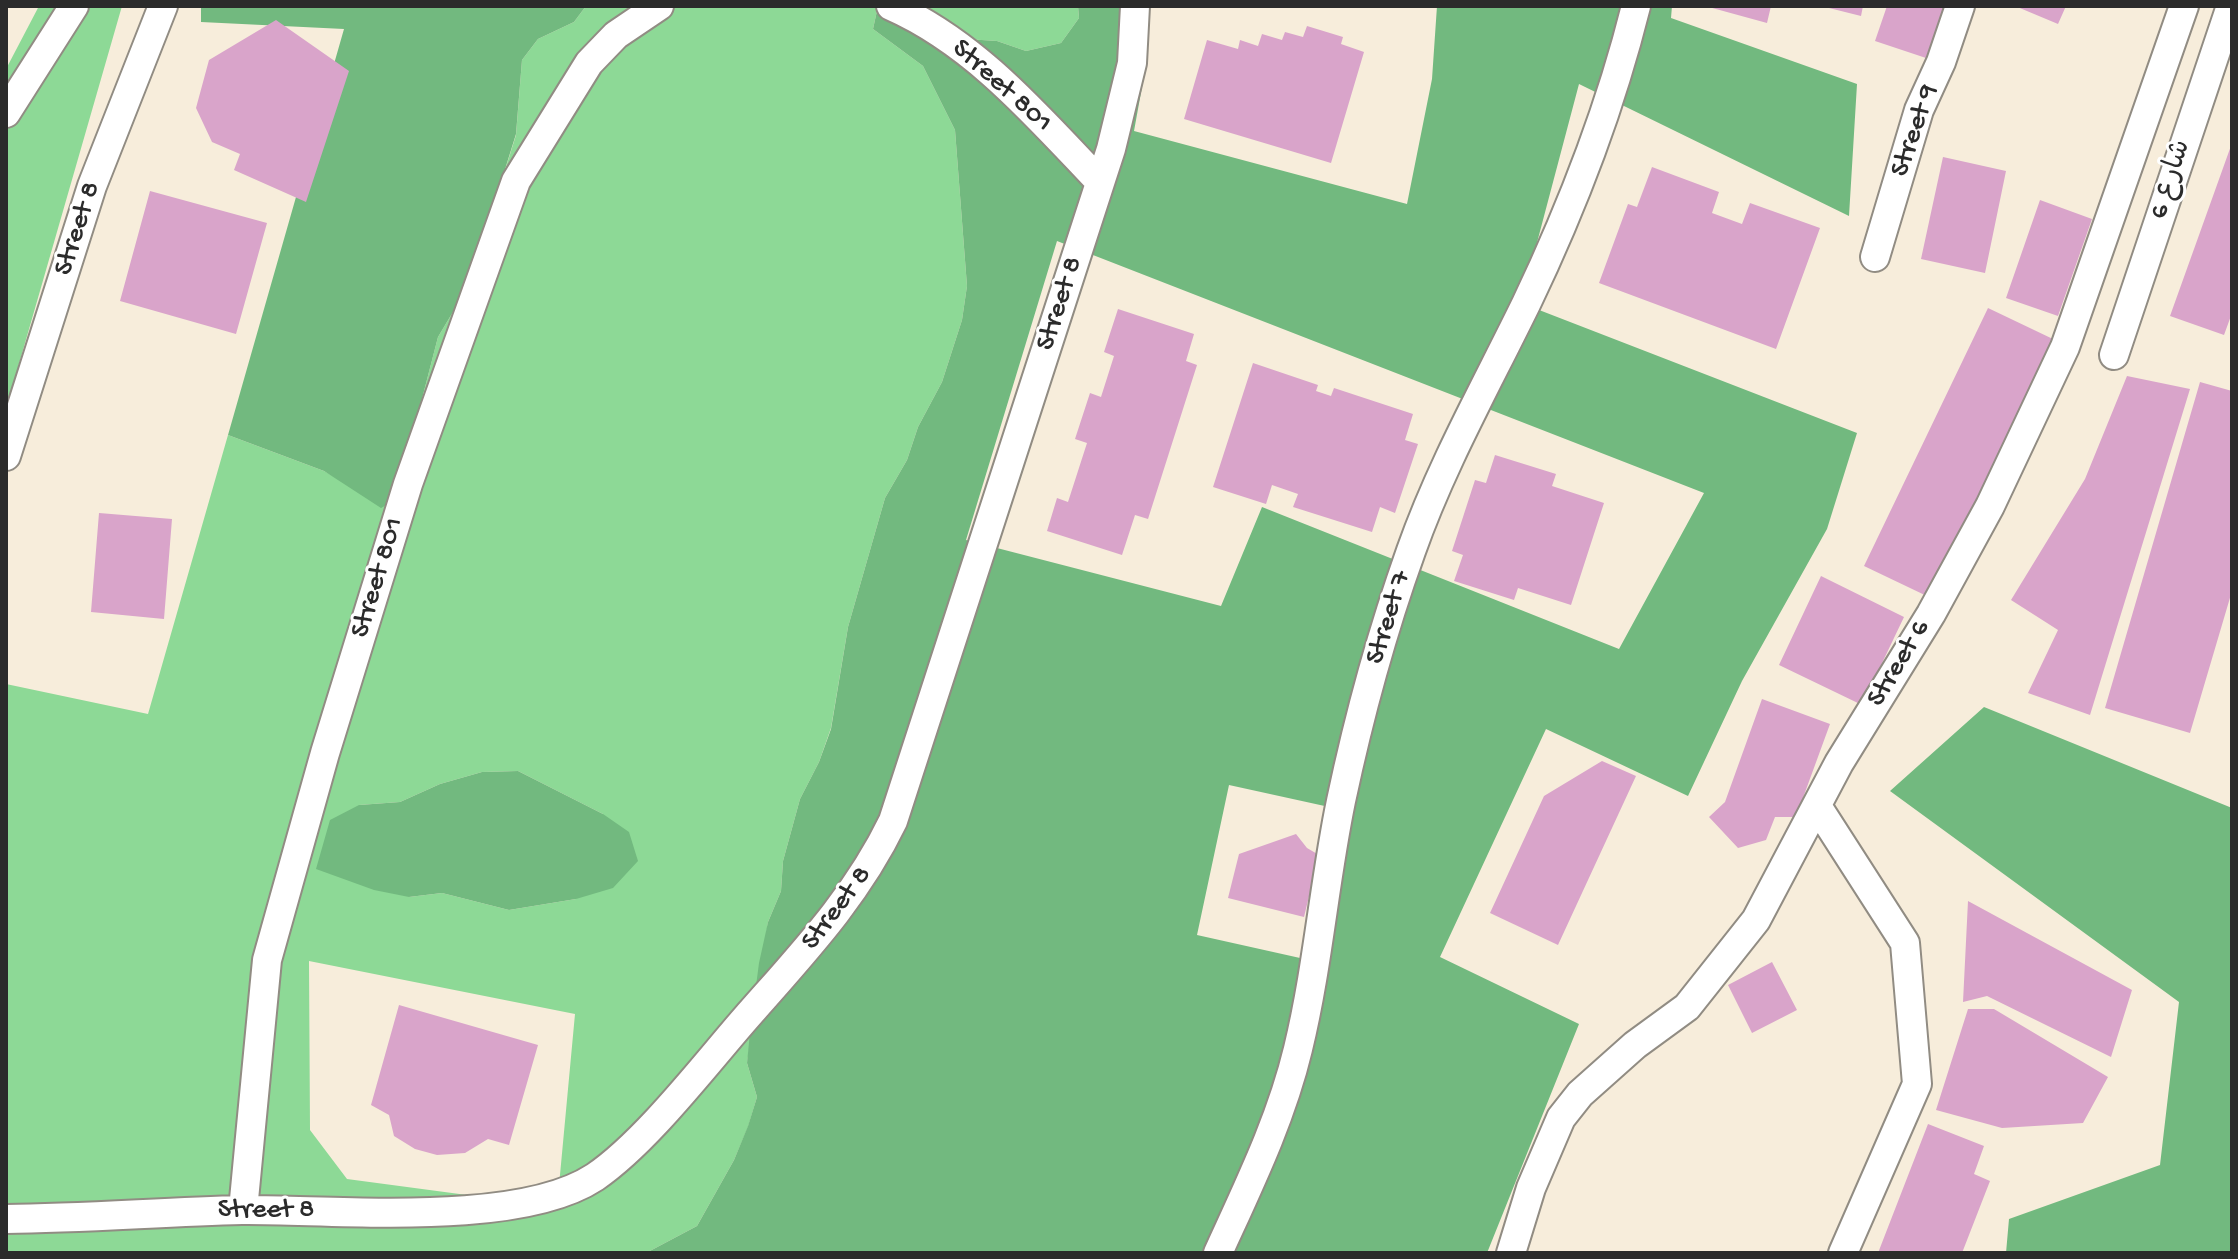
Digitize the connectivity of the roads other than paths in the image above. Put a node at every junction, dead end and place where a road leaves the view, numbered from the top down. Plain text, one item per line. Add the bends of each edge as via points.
1 (74, 6) edge
2 (163, 6) edge
3 (659, 6) edge
4 (891, 6) edge
5 (1135, 6) edge
6 (1636, 6) edge
7 (1960, 6) edge
8 (2184, 6) edge
9 (2231, 6) edge
10 (6, 113) edge
11 (1100, 182) junction
12 (1875, 257) dead end
13 (2114, 355) dead end
14 (6, 456) edge
15 (1817, 806) junction
16 (243, 1210) junction
17 (6, 1219) edge
18 (1218, 1253) edge
19 (1511, 1253) edge
20 (1843, 1253) edge

1 - 10 street
2 - 14 street, Street 8 via 92,186
3 - 16 street, Street 801 via 616,35 589,63 516,181 408,484 267,960
4 - 11 street, Street 801 via 935,30 1006,86
5 - 11 street, Street 8 via 1132,63
6 - 18 street, Street 7 via 1618,74 1565,219 1412,549 1362,711 1341,802 1298,1053 1277,1117
7 - 12 street, Street 9 via 1919,110
8 - 15 street, Street 6 via 2043,398 1931,614
9 - 13 street, شارع 6
11 - 16 street, Street 8 via 893,821 874,861 810,949 690,1083 594,1178 529,1201 457,1210
15 - 19 street, Street 6 via 1756,920 1712,980 1687,1007 1580,1094 1561,1118
15 - 20 street via 1905,943 1917,1084
16 - 17 street, Street 8

